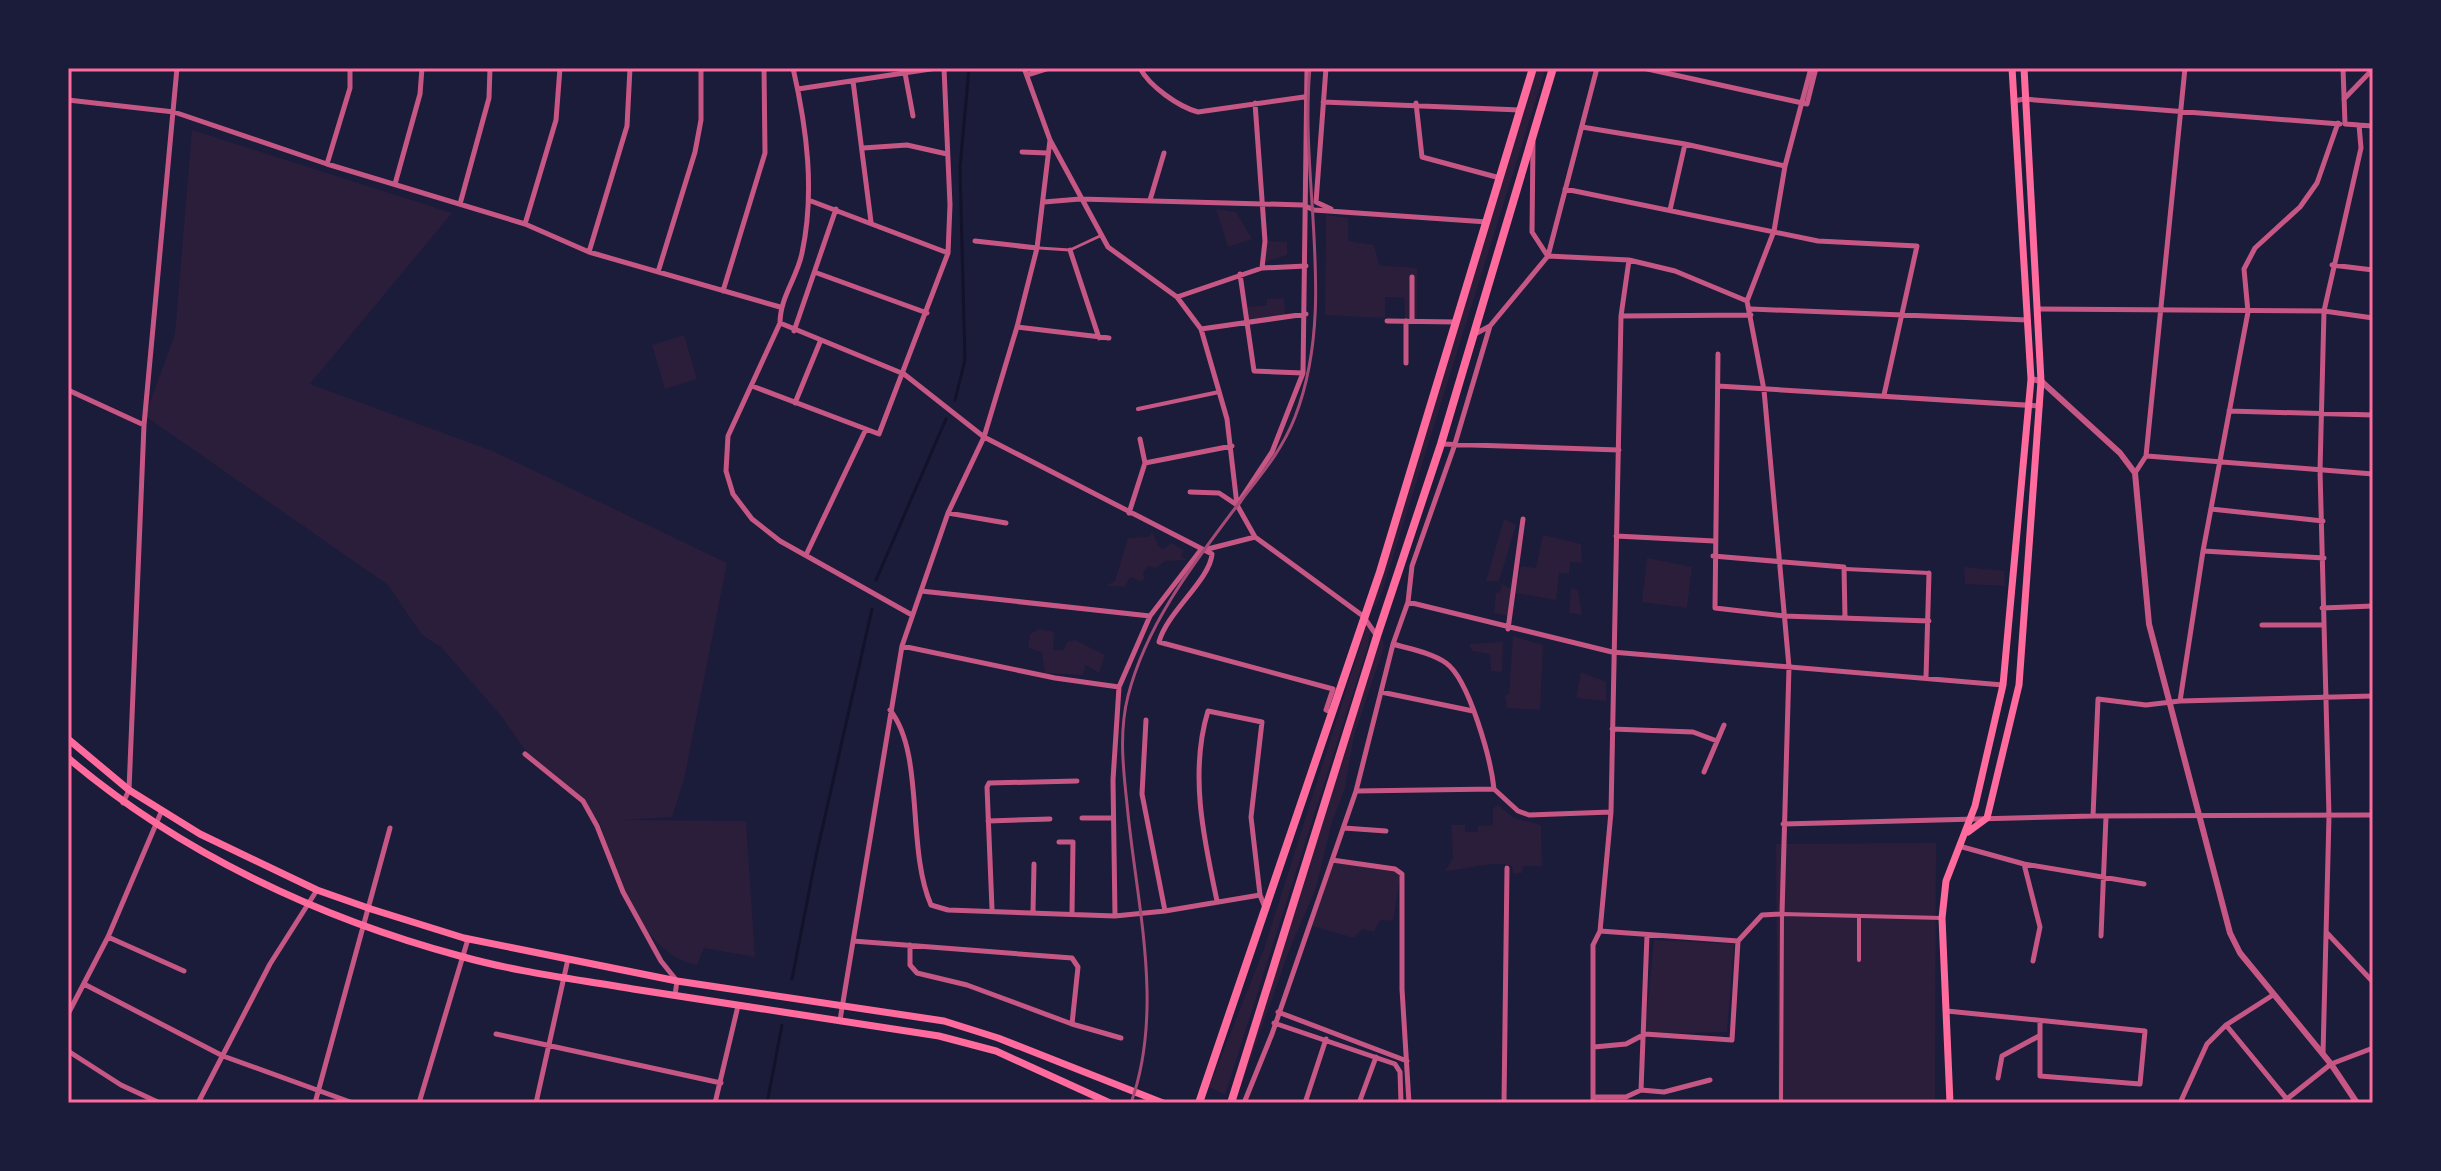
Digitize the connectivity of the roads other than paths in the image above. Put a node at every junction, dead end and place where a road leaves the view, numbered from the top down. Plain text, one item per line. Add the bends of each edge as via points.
1 (177, 68) edge
2 (350, 68) edge
3 (422, 68) edge
4 (490, 68) edge
5 (560, 68) edge
6 (630, 68) edge
7 (701, 68) edge
8 (764, 68) edge
9 (793, 68) edge
10 (868, 68) edge
11 (937, 68) edge
12 (944, 68) edge
13 (1049, 68) edge
14 (1140, 68) edge
15 (1307, 68) edge
16 (1326, 68) edge
17 (1533, 68) edge
18 (1553, 68) edge
19 (1597, 68) edge
20 (1643, 68) edge
21 (1813, 68) edge
22 (2012, 68) edge
23 (2024, 68) edge
24 (2185, 68) edge
25 (2343, 68) edge
26 (2373, 69) edge
27 (1026, 71) edge
28 (905, 73) junction
29 (869, 78) junction
30 (853, 81) junction
31 (798, 89) junction
32 (1304, 97) junction
33 (2024, 99) junction
34 (68, 100) edge
35 (2343, 100) junction
36 (2014, 101) junction
37 (1323, 102) junction
38 (1255, 103) junction
39 (1416, 103) junction
40 (1802, 103) junction
41 (1520, 110) junction
42 (2182, 111) junction
43 (174, 112) junction
44 (913, 116) dead end
45 (2338, 123) junction
46 (2359, 125) junction
47 (2373, 126) edge
48 (1582, 127) junction
49 (1532, 136) junction
50 (1050, 140) junction
51 (1685, 144) junction
52 (863, 148) junction
53 (1022, 152) dead end
54 (1047, 153) junction
55 (1164, 153) dead end
56 (947, 154) junction
57 (327, 164) junction
58 (1785, 166) junction
59 (1501, 178) junction
60 (395, 184) junction
61 (1565, 189) junction
62 (1080, 199) junction
63 (1150, 200) junction
64 (811, 201) junction
65 (1044, 202) junction
66 (1261, 203) junction
67 (460, 204) junction
68 (1303, 205) junction
69 (836, 209) junction
70 (1331, 209) junction
71 (1670, 210) junction
72 (871, 222) junction
73 (1487, 222) junction
74 (525, 224) junction
75 (1774, 231) junction
76 (1100, 236) junction
77 (949, 237) junction
78 (956, 238) dead end
79 (975, 241) dead end
80 (1037, 248) junction
81 (1070, 250) junction
82 (589, 252) junction
83 (948, 253) junction
84 (1548, 256) junction
85 (1629, 260) junction
86 (2332, 265) junction
87 (1306, 266) junction
88 (1262, 268) junction
89 (2373, 270) edge
90 (658, 272) junction
91 (817, 273) junction
92 (1240, 274) junction
93 (1412, 277) dead end
94 (723, 291) junction
95 (1177, 297) junction
96 (1747, 301) junction
97 (780, 307) junction
98 (2039, 309) junction
99 (2163, 311) junction
100 (2324, 311) junction
101 (1751, 312) junction
102 (2248, 312) junction
103 (927, 313) junction
104 (1306, 314) junction
105 (1621, 316) junction
106 (1902, 316) junction
107 (2373, 318) edge
108 (2029, 320) junction
109 (1387, 321) dead end
110 (1409, 321) junction
111 (1245, 322) junction
112 (1456, 322) junction
113 (780, 323) junction
114 (1490, 326) junction
115 (1017, 327) junction
116 (1201, 329) junction
117 (794, 331) junction
118 (1475, 334) junction
119 (1099, 338) junction
120 (1109, 338) dead end
121 (820, 342) junction
122 (1718, 354) dead end
123 (1406, 363) dead end
124 (1303, 373) junction
125 (904, 374) junction
126 (2031, 379) junction
127 (2041, 381) junction
128 (752, 386) junction
129 (1718, 386) junction
130 (68, 390) edge
131 (1764, 390) junction
132 (1219, 392) junction
133 (1884, 395) junction
134 (795, 403) junction
135 (2029, 405) junction
136 (2040, 406) junction
137 (1138, 409) dead end
138 (2229, 411) junction
139 (2322, 412) junction
140 (2373, 415) edge
141 (144, 425) junction
142 (866, 429) junction
143 (984, 437) junction
144 (1140, 439) dead end
145 (1441, 444) junction
146 (1232, 446) junction
147 (1454, 447) junction
148 (1619, 450) junction
149 (2146, 456) junction
150 (1145, 463) junction
151 (2218, 464) junction
152 (2320, 470) junction
153 (2135, 473) junction
154 (2373, 474) edge
155 (1190, 492) dead end
156 (1237, 505) junction
157 (2211, 509) junction
158 (948, 513) junction
159 (1129, 513) junction
160 (1523, 519) dead end
161 (2323, 521) junction
162 (1006, 523) dead end
163 (1616, 536) junction
164 (1255, 537) junction
165 (1714, 541) junction
166 (1200, 551) junction
167 (2203, 551) junction
168 (806, 555) junction
169 (1713, 556) junction
170 (2324, 558) junction
171 (1777, 559) junction
172 (1846, 569) junction
173 (1929, 573) joint
174 (921, 591) junction
175 (1408, 602) junction
176 (2373, 606) edge
177 (2322, 608) junction
178 (912, 615) junction
179 (1150, 616) junction
180 (1363, 616) junction
181 (1784, 616) junction
182 (1845, 618) junction
183 (1929, 621) junction
184 (2262, 625) dead end
185 (2322, 625) junction
186 (1508, 629) junction
187 (1377, 636) junction
188 (1393, 644) junction
189 (902, 646) junction
190 (1612, 652) junction
191 (1789, 667) junction
192 (1926, 677) junction
193 (2003, 685) junction
194 (1119, 687) junction
195 (1381, 692) junction
196 (2373, 696) edge
197 (2327, 698) junction
198 (2180, 701) junction
199 (2168, 702) junction
200 (889, 709) junction
201 (1473, 711) junction
202 (1331, 712) junction
203 (1146, 720) dead end
204 (1724, 725) dead end
205 (1612, 729) junction
206 (68, 739) edge
207 (1717, 741) junction
208 (525, 754) dead end
209 (68, 758) edge
210 (1704, 772) dead end
211 (1077, 781) dead end
212 (1494, 789) junction
213 (129, 790) junction
214 (1356, 791) junction
215 (123, 803) junction
216 (162, 810) junction
217 (1611, 812) junction
218 (2200, 815) junction
219 (2373, 815) edge
220 (2093, 816) junction
221 (2329, 816) junction
222 (2106, 817) junction
223 (1082, 818) dead end
224 (1113, 818) junction
225 (1971, 818) junction
226 (1987, 818) junction
227 (1050, 819) dead end
228 (988, 821) junction
229 (156, 824) junction
230 (1783, 824) junction
231 (390, 828) dead end
232 (1344, 828) junction
233 (1386, 831) dead end
234 (1966, 833) junction
235 (1059, 842) dead end
236 (1959, 846) junction
237 (1332, 860) junction
238 (1034, 864) dead end
239 (2024, 864) junction
240 (1507, 868) dead end
241 (2102, 877) junction
242 (2144, 884) dead end
243 (317, 890) junction
244 (1260, 895) junction
245 (1217, 901) junction
246 (309, 903) junction
247 (371, 909) junction
248 (992, 909) junction
249 (1266, 910) junction
250 (1165, 911) junction
251 (1033, 912) junction
252 (1072, 913) junction
253 (1782, 914) junction
254 (1115, 916) junction
255 (1859, 916) junction
256 (1942, 918) junction
257 (364, 924) junction
258 (1600, 931) junction
259 (2326, 932) junction
260 (1647, 935) junction
261 (2101, 936) dead end
262 (108, 937) junction
263 (468, 939) junction
264 (853, 941) junction
265 (1738, 941) junction
266 (910, 945) junction
267 (464, 957) junction
268 (568, 959) junction
269 (1859, 960) dead end
270 (2033, 961) dead end
271 (184, 971) dead end
272 (564, 977) junction
273 (677, 981) junction
274 (2373, 982) edge
275 (84, 984) junction
276 (757, 992) junction
277 (675, 995) junction
278 (2273, 995) junction
279 (841, 1004) junction
280 (738, 1006) junction
281 (754, 1008) junction
282 (1947, 1011) junction
283 (1278, 1012) junction
284 (68, 1014) edge
285 (840, 1020) junction
286 (2040, 1021) junction
287 (1274, 1023) junction
288 (1072, 1024) junction
289 (2226, 1025) junction
290 (496, 1034) dead end
291 (1645, 1034) junction
292 (2039, 1036) junction
293 (1121, 1038) dead end
294 (1326, 1039) junction
295 (550, 1045) junction
296 (1594, 1047) junction
297 (2373, 1048) edge
298 (68, 1051) edge
299 (2323, 1055) junction
300 (223, 1056) junction
301 (1376, 1057) junction
302 (1407, 1061) junction
303 (2331, 1064) junction
304 (1998, 1078) dead end
305 (1710, 1080) dead end
306 (721, 1083) junction
307 (1641, 1090) junction
308 (318, 1091) junction
309 (1593, 1100) edge
310 (2288, 1101) edge
311 (537, 1102) edge
312 (160, 1103) edge
313 (198, 1103) edge
314 (315, 1103) edge
315 (353, 1103) edge
316 (419, 1103) edge
317 (547, 1103) edge
318 (715, 1103) edge
319 (1110, 1103) edge
320 (1163, 1103) edge
321 (1199, 1103) edge
322 (1231, 1103) edge
323 (1244, 1103) edge
324 (1305, 1103) edge
325 (1359, 1103) edge
326 (1401, 1103) edge
327 (1409, 1103) edge
328 (1504, 1103) edge
329 (1781, 1103) edge
330 (1950, 1103) edge
331 (2180, 1103) edge
332 (2279, 1103) edge
333 (2357, 1103) edge

1 - 43 street
2 - 57 street via 350,88
3 - 60 street
4 - 67 street via 489,98
5 - 74 street via 556,120
6 - 82 street via 627,126
7 - 90 street via 697,142
8 - 94 street via 765,153
9 - 31 street
10 - 29 street
11 - 28 street
12 - 56 street
13 - 27 street
14 - 38 street via 1188,109
15 - 32 street
16 - 37 street
17 - 41 main road
18 - 49 main road
19 - 48 street
20 - 40 street
21 - 40 street
22 - 36 main road
23 - 33 main road
24 - 42 street
25 - 35 street
26 - 35 street
27 - 50 street
28 - 29 street
28 - 44 street
29 - 30 street
30 - 31 street
30 - 52 street
31 - 64 street
32 - 38 street
32 - 68 street
33 - 36 street
33 - 42 street
33 - 98 main road
34 - 43 street
35 - 46 street via 2345,124
36 - 108 main road
37 - 39 street
37 - 70 street via 1316,202
38 - 66 street
39 - 41 street
39 - 59 street via 1422,157
40 - 58 street
41 - 59 main road
42 - 45 street
42 - 99 street
43 - 57 street
43 - 141 street
45 - 46 street
45 - 102 street via 2317,183 2249,258 2244,269
46 - 47 street
46 - 86 street via 2361,148
48 - 51 street
48 - 61 street
49 - 84 street via 1532,232
49 - 118 main road
50 - 54 street
50 - 62 street
51 - 58 street
51 - 71 street
52 - 56 street via 907,145
52 - 72 street
53 - 54 street
54 - 65 street
55 - 63 street
56 - 77 street
57 - 60 street
58 - 75 street
59 - 73 main road
60 - 67 street
61 - 71 street
61 - 84 street
62 - 63 street
62 - 65 street
62 - 76 street
63 - 66 street
64 - 69 street
64 - 97 street via 801,258
65 - 80 street
66 - 68 street
66 - 88 street
67 - 74 street
68 - 70 street
68 - 87 street
69 - 72 street
69 - 91 street
70 - 73 street
71 - 75 street
72 - 83 street
73 - 112 main road
74 - 82 street
75 - 96 street
75 - 106 street via 1848,244 1917,246
76 - 81 lane
76 - 95 street
77 - 78 street
77 - 83 street
79 - 80 street
80 - 81 lane
80 - 115 street
81 - 119 street
82 - 90 street
83 - 103 street
84 - 85 street
84 - 114 street
85 - 96 street via 1675,271
85 - 105 street
86 - 89 street
86 - 100 street
87 - 88 street
87 - 104 street
88 - 92 street
90 - 94 street
91 - 103 street
91 - 117 street
92 - 95 street
92 - 111 street
93 - 110 street
94 - 97 street
95 - 116 street
96 - 101 street
97 - 113 street
98 - 99 street
98 - 127 main road
99 - 102 street
99 - 149 street
100 - 102 street
100 - 107 street
100 - 139 street
101 - 105 street
101 - 106 street
101 - 131 street
102 - 138 street
103 - 125 street
104 - 111 street
104 - 124 street
105 - 148 street
106 - 108 street
106 - 133 street
108 - 126 main road
109 - 110 street
110 - 112 street
110 - 123 street
111 - 116 street
111 - 124 street via 1254,371
112 - 180 main road
113 - 117 street
113 - 128 street
114 - 118 street
114 - 147 street
115 - 119 street
115 - 143 street
116 - 132 street
117 - 121 street
118 - 145 main road
119 - 120 street
121 - 125 street
121 - 134 street
122 - 129 street
124 - 156 street via 1277,442
125 - 142 street via 879,434
125 - 143 street
126 - 127 street
126 - 135 main road
127 - 136 main road
127 - 153 street
128 - 134 street
128 - 168 street via 728,436 726,471 733,494 752,519
129 - 131 street
129 - 165 street
130 - 141 street
131 - 133 street
131 - 171 street
132 - 137 street
132 - 146 street
133 - 135 street
134 - 142 street
135 - 136 street
135 - 193 main road
136 - 226 main road via 2019,685
138 - 139 street
138 - 151 street
139 - 140 street
139 - 152 street
141 - 213 street
142 - 168 street
143 - 158 street
143 - 159 street
144 - 150 street
145 - 147 street
145 - 187 main road
146 - 150 street
146 - 156 street
147 - 148 street
147 - 175 street via 1412,566
148 - 163 street
149 - 151 street
149 - 153 street
150 - 159 street
151 - 152 street
151 - 157 street
152 - 154 street
152 - 161 street
153 - 199 street via 2149,624
155 - 156 street via 1219,493
156 - 164 street
157 - 161 street
157 - 167 street
158 - 162 street
158 - 174 street
159 - 166 street
160 - 186 street
161 - 170 street
163 - 165 street
163 - 190 street
164 - 166 street
164 - 180 street
165 - 169 street
166 - 179 street
166 - 202 street via 1212,554 1212,559 1159,642 1333,689 1326,710
167 - 170 street
167 - 198 street
168 - 178 street
169 - 171 street
169 - 181 street via 1715,608
170 - 177 street
171 - 172 street
171 - 181 street
172 - 173 street
172 - 182 street
173 - 183 street
174 - 178 street
174 - 179 street
175 - 186 street
175 - 188 street
176 - 177 street
177 - 185 street
178 - 189 street
179 - 194 street
180 - 187 street
180 - 202 main road
181 - 182 street
181 - 191 street
182 - 183 street
183 - 192 street
184 - 185 street
185 - 197 street
186 - 190 street
187 - 322 main road
188 - 195 street
188 - 201 street via 1449,664
189 - 194 street
189 - 200 street
190 - 191 street
190 - 205 street
191 - 192 street
191 - 230 street
192 - 193 street
193 - 225 main road
194 - 224 street
195 - 201 street
195 - 214 street
196 - 197 street
197 - 198 street
197 - 221 street
198 - 199 street
199 - 218 street
199 - 220 street via 2098,699
200 - 248 street via 903,727 916,848 931,905
200 - 264 street
201 - 212 street via 1490,756
202 - 249 main road
203 - 250 street via 1142,794
204 - 207 street
205 - 207 street via 1693,732
205 - 217 street
206 - 213 main road
207 - 210 street
208 - 273 street via 583,801 623,892
209 - 215 main road
211 - 228 street via 989,783
212 - 214 street
212 - 217 street via 1529,815
213 - 215 street
213 - 216 main road
214 - 232 street
215 - 229 main road
216 - 229 street
216 - 243 main road
217 - 258 street
218 - 221 street
218 - 222 street
218 - 278 street via 2230,933
219 - 221 street
220 - 222 street
220 - 226 street
221 - 259 street
222 - 241 street
223 - 224 street
224 - 254 street
225 - 226 street
225 - 230 street
225 - 234 main road
226 - 234 main road
227 - 228 street
228 - 248 street
229 - 246 main road via 191,847
229 - 262 street
230 - 253 street
231 - 247 street
232 - 233 street
232 - 237 street
234 - 236 main road
235 - 252 street via 1073,842
236 - 239 street
236 - 256 main road via 1946,881
237 - 283 street
237 - 302 street via 1402,874
238 - 251 street
239 - 241 street
239 - 270 street via 2040,927
240 - 328 street
241 - 242 street
241 - 261 street
243 - 246 street
243 - 247 main road
244 - 245 street
244 - 245 street via 1251,817 1262,722 1208,711 1200,818
244 - 249 street
245 - 250 street
246 - 257 main road
246 - 300 street via 270,964
247 - 257 street
247 - 263 main road
248 - 251 street
249 - 321 main road
250 - 254 street
251 - 252 street
252 - 254 street
253 - 255 street
253 - 265 street via 1762,915
253 - 329 street
255 - 256 street
255 - 269 street
256 - 282 main road
257 - 267 main road
257 - 308 street
258 - 260 street
258 - 296 street via 1593,945
259 - 274 street
259 - 299 street
260 - 265 street
260 - 291 street
262 - 271 street
262 - 275 street
263 - 267 street
263 - 268 main road
264 - 266 street
264 - 279 street
265 - 291 street via 1732,1040
266 - 288 street via 910,965 917,973 967,985
266 - 288 street via 1072,958 1078,967
267 - 272 main road
267 - 316 street
268 - 272 street
268 - 273 main road
272 - 277 main road
272 - 295 street
273 - 276 main road
273 - 277 street
275 - 284 street
275 - 300 street
276 - 279 main road
276 - 281 main road
277 - 280 main road
278 - 289 street
278 - 299 street
279 - 285 street
279 - 320 main road via 971,1029
280 - 281 main road
280 - 306 street
281 - 285 main road
282 - 286 street
282 - 330 main road
283 - 287 street
283 - 302 street
285 - 319 main road via 996,1051
286 - 292 street
286 - 292 street via 2145,1031 2140,1084 2040,1076
287 - 294 street
287 - 323 street
288 - 293 street
289 - 310 street
289 - 331 street via 2207,1044
290 - 295 street
291 - 296 street via 1626,1044
291 - 307 street
292 - 304 street via 2002,1056
294 - 301 street
294 - 324 street
295 - 306 street
295 - 311 street
296 - 309 street
297 - 303 street
298 - 312 street
299 - 303 street
300 - 308 street
300 - 313 street
301 - 325 street
301 - 326 street via 1398,1066
302 - 327 street
303 - 310 street
303 - 333 street
305 - 307 street via 1664,1092
306 - 318 street
307 - 309 street
308 - 314 street
308 - 315 street
310 - 332 street
311 - 317 street

